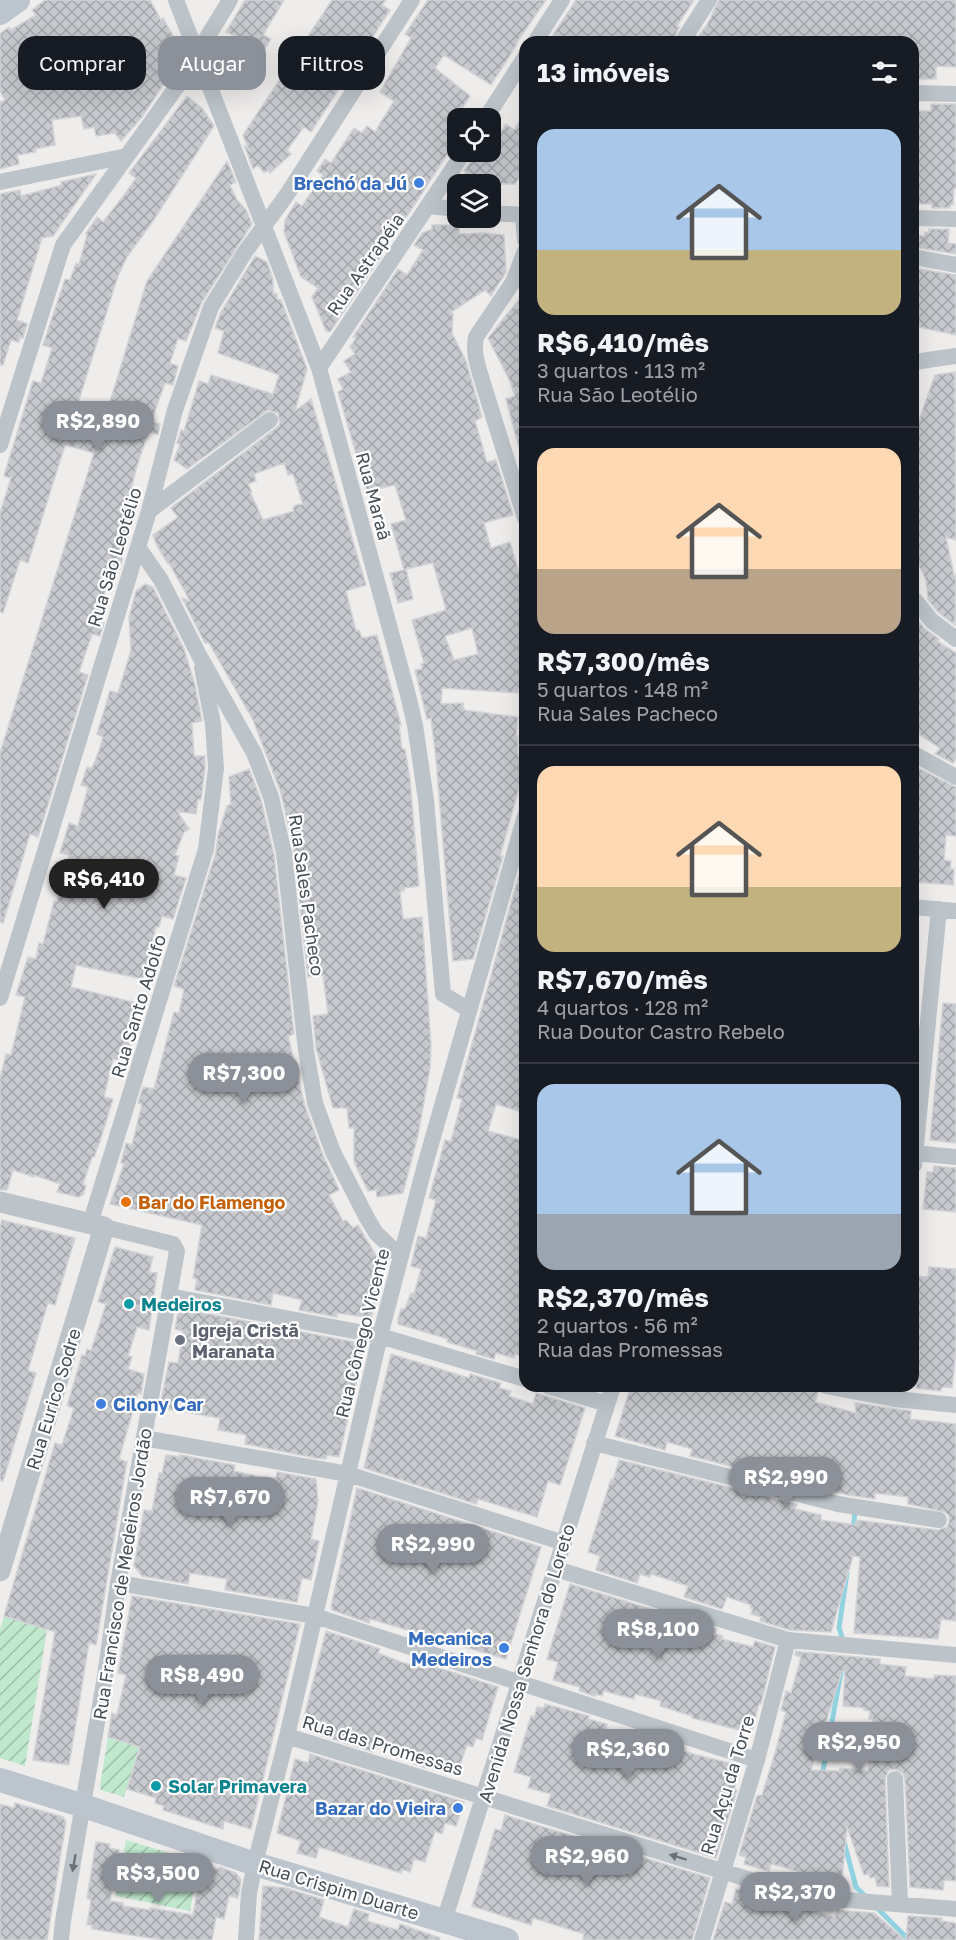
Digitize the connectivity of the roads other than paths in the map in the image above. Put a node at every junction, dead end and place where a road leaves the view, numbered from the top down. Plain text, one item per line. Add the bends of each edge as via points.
1 (18, 0) edge
2 (176, 0) edge
3 (230, 0) edge
4 (412, 0) edge
5 (562, 0) edge
6 (709, 0) edge
7 (0, 13) edge
8 (190, 36) edge
9 (209, 36) edge
10 (539, 36) edge
11 (686, 36) edge
12 (519, 66) edge
13 (174, 90) edge
14 (211, 90) edge
15 (919, 93) edge
16 (956, 94) edge
17 (492, 108) edge
18 (127, 156) junction
19 (0, 182) edge
20 (447, 188) edge
21 (429, 206) junction
22 (447, 208) edge
23 (501, 214) edge
24 (519, 215) edge
25 (919, 218) edge
26 (956, 219) edge
27 (264, 225) junction
28 (919, 258) edge
29 (956, 265) edge
30 (519, 266) edge
31 (956, 356) edge
32 (919, 361) edge
33 (319, 369) junction
34 (270, 420) dead end
35 (0, 445) edge
36 (519, 499) edge
37 (149, 511) junction
38 (138, 547) junction
39 (919, 604) edge
40 (956, 639) edge
41 (199, 655) junction
42 (919, 757) edge
43 (956, 777) edge
44 (519, 837) edge
45 (919, 907) edge
46 (947, 910) edge
47 (0, 998) edge
48 (469, 1010) junction
49 (919, 1120) edge
50 (956, 1156) edge
51 (919, 1157) edge
52 (0, 1202) edge
53 (97, 1226) junction
54 (401, 1257) junction
55 (169, 1296) junction
56 (380, 1336) junction
57 (519, 1377) edge
58 (568, 1392) edge
59 (611, 1392) edge
60 (894, 1392) edge
61 (607, 1404) junction
62 (956, 1406) edge
63 (144, 1438) junction
64 (594, 1443) junction
65 (348, 1474) junction
66 (939, 1520) dead end
67 (564, 1542) junction
68 (556, 1569) junction
69 (0, 1571) edge
70 (118, 1583) junction
71 (315, 1616) junction
72 (788, 1640) junction
73 (956, 1655) edge
74 (520, 1681) junction
75 (287, 1736) junction
76 (757, 1760) junction
77 (896, 1779) dead end
78 (0, 1780) edge
79 (484, 1796) junction
80 (84, 1806) junction
81 (255, 1864) junction
82 (722, 1870) junction
83 (900, 1904) junction
84 (956, 1909) edge
85 (441, 1931) edge
86 (62, 1940) edge
87 (246, 1940) edge
88 (507, 1940) edge
89 (702, 1940) edge

1 - 7 main road
2 - 8 street, Rua Maraã
3 - 9 street
4 - 27 street, Rua São Leotélio
5 - 10 street
6 - 11 street
12 - 17 street
13 - 18 street
14 - 27 street, Rua Maraã
15 - 16 street
18 - 19 street
18 - 35 street via 59,252
20 - 21 street, Rua Astrapéia
21 - 22 street
21 - 33 street, Rua Astrapéia
23 - 24 street
25 - 26 street
27 - 33 street, Rua Maraã
27 - 37 street, Rua São Leotélio via 211,307 175,410
28 - 29 street
30 - 36 street via 474,345
31 - 32 street
33 - 48 street, Rua Maraã via 415,725 426,800 443,994
34 - 37 street
37 - 38 street, Rua São Leotélio
38 - 41 street, Rua Sales Pacheco via 161,580
38 - 47 street, Rua São Leotélio
39 - 40 street
41 - 53 street, Rua Santo Adolfo via 213,723 216,768 206,849
41 - 54 street, Rua Sales Pacheco via 254,753 278,819 309,1069 325,1134 366,1218
42 - 43 street
44 - 48 street, Rua Cônego Vicente
45 - 46 street
46 - 49 street
48 - 54 street, Rua Cônego Vicente
50 - 51 street
52 - 53 street, Rua Francisco de Medeiros Jordão
53 - 55 street, Rua Francisco de Medeiros Jordão via 173,1244 177,1251
53 - 69 street, Rua Eurico Sodre
54 - 56 street, Rua Cônego Vicente
55 - 56 street
55 - 63 street, Rua Francisco de Medeiros Jordão
56 - 57 street
56 - 65 street, Rua Cônego Vicente
58 - 61 street
59 - 61 street, Avenida Nossa Senhora do Loreto
60 - 62 street
61 - 64 street, Avenida Nossa Senhora do Loreto
63 - 65 street
63 - 70 street, Rua Francisco de Medeiros Jordão
64 - 66 street via 838,1504
64 - 67 street, Avenida Nossa Senhora do Loreto
65 - 67 street
65 - 71 street, Rua Cônego Vicente
67 - 68 street, Avenida Nossa Senhora do Loreto
68 - 72 street
68 - 74 street, Avenida Nossa Senhora do Loreto
70 - 71 street
70 - 80 street, Rua Francisco de Medeiros Jordão
71 - 74 street
71 - 75 street, Rua Cônego Vicente
72 - 73 street
72 - 76 street, Rua Açu da Torre
74 - 76 street
74 - 79 street, Avenida Nossa Senhora do Loreto
75 - 79 street, Rua das Promessas
75 - 81 street, Rua Cônego Vicente
76 - 82 street, Rua Açu da Torre
77 - 83 street
78 - 80 main road, Rua Crispim Duarte
82 -> 79 street, Rua das Promessas
79 - 85 street, Avenida Nossa Senhora do Loreto
80 - 81 main road, Rua Crispim Duarte
80 -> 86 street, Rua Francisco de Medeiros Jordão
81 - 85 main road, Rua Crispim Duarte
81 - 87 street, Rua Cônego Vicente
82 - 83 street, Rua das Promessas via 807,1895
82 - 89 street, Rua Açu da Torre
83 - 84 street, Rua das Promessas
85 - 88 main road, Rua Crispim Duarte

